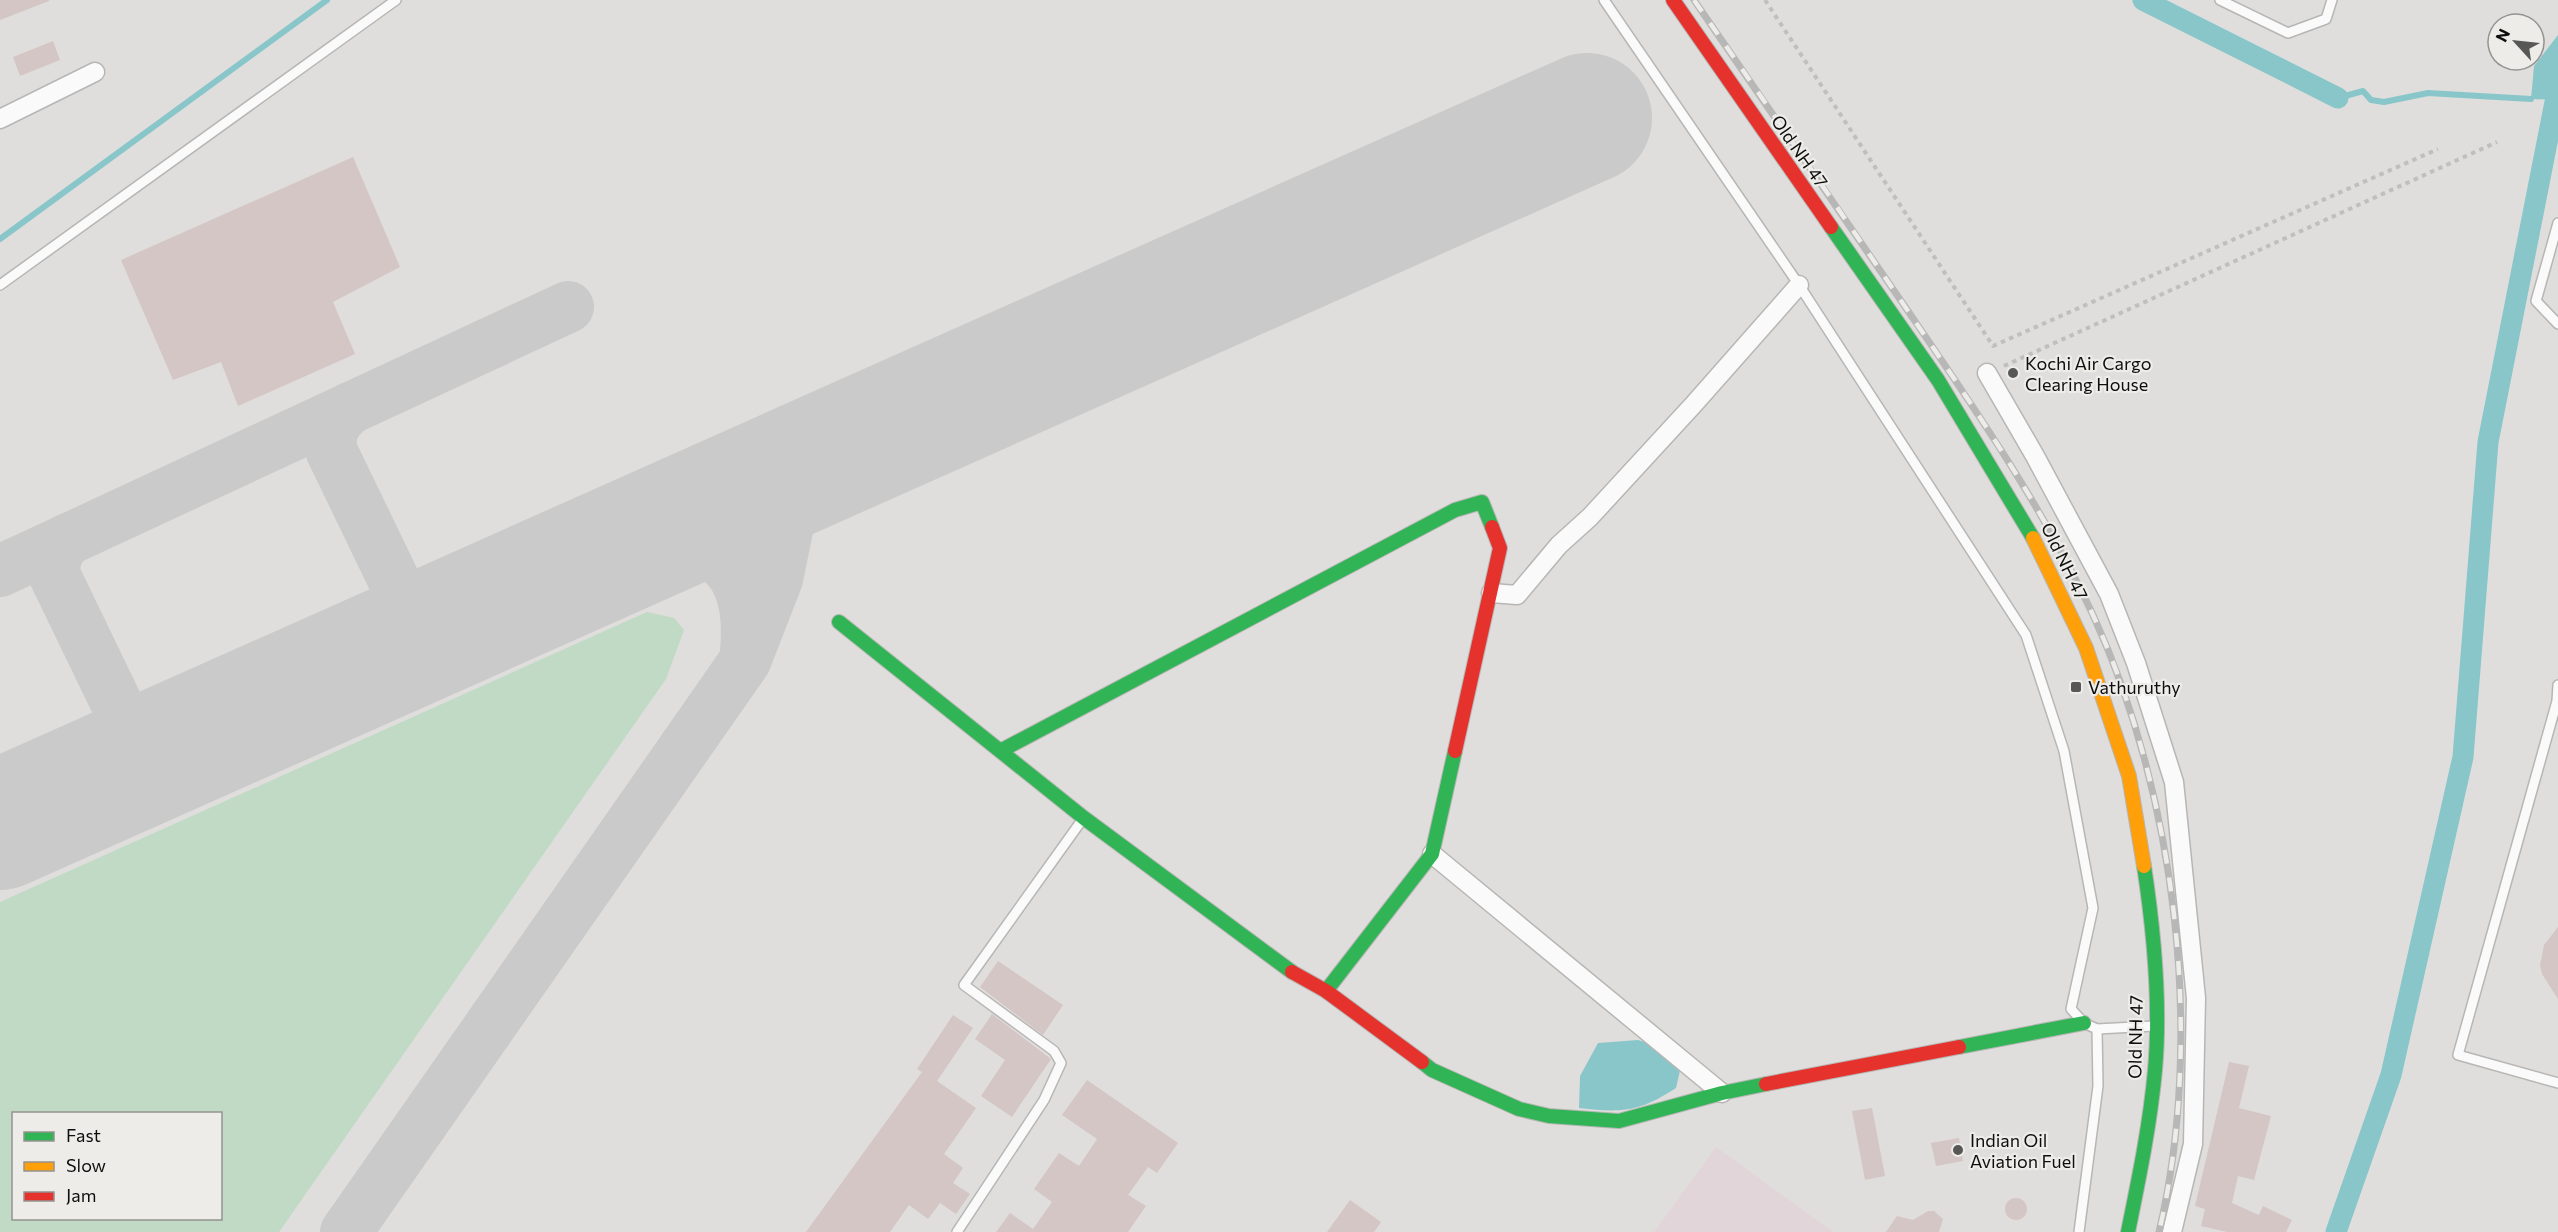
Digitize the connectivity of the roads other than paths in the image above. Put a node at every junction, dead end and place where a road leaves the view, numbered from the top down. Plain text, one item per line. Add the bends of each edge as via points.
1 (396, 0) edge
2 (1604, 0) edge
3 (1673, 0) edge
4 (2220, 0) edge
5 (2332, 0) edge
6 (95, 72) dead end
7 (0, 119) edge
8 (2558, 223) edge
9 (0, 285) edge
10 (1799, 285) junction
11 (2558, 324) edge
12 (1987, 373) road end
13 (1491, 593) junction
14 (839, 622) dead end
15 (2558, 685) edge
16 (1002, 750) junction
17 (1084, 818) junction
18 (1432, 854) junction
19 (1326, 991) junction
20 (2090, 1026) junction
21 (2157, 1026) junction
22 (2558, 1083) edge
23 (1722, 1093) junction
24 (957, 1232) edge
25 (2079, 1232) edge
26 (2128, 1232) edge
27 (2172, 1232) edge

1 - 9 lane
2 - 10 lane
3 - 21 street, Old NH 47 via 1938,380 2027,525 2086,648 2129,776 2150,905
4 - 5 lane via 2288,33 2326,19
6 - 7 street
8 - 11 lane via 2536,302
10 - 13 street via 1516,595
10 - 20 lane via 2026,635 2064,751 2092,908 2071,1009
12 - 27 street via 2109,594 2174,782 2196,998 2193,1144
13 - 16 street via 1500,548 1482,502 1455,510
13 - 18 street
14 - 16 street
15 - 22 lane via 2557,701 2458,1055
16 - 17 street
17 - 19 street via 1279,965
17 - 24 lane via 964,985 1054,1051 1061,1063 1044,1100
18 - 19 street
18 - 23 street
19 - 23 street via 1432,1070 1519,1108 1549,1116 1619,1121
20 - 21 lane
20 - 23 street
20 - 25 lane via 2098,1086
21 - 26 street, Old NH 47 via 2145,1149

